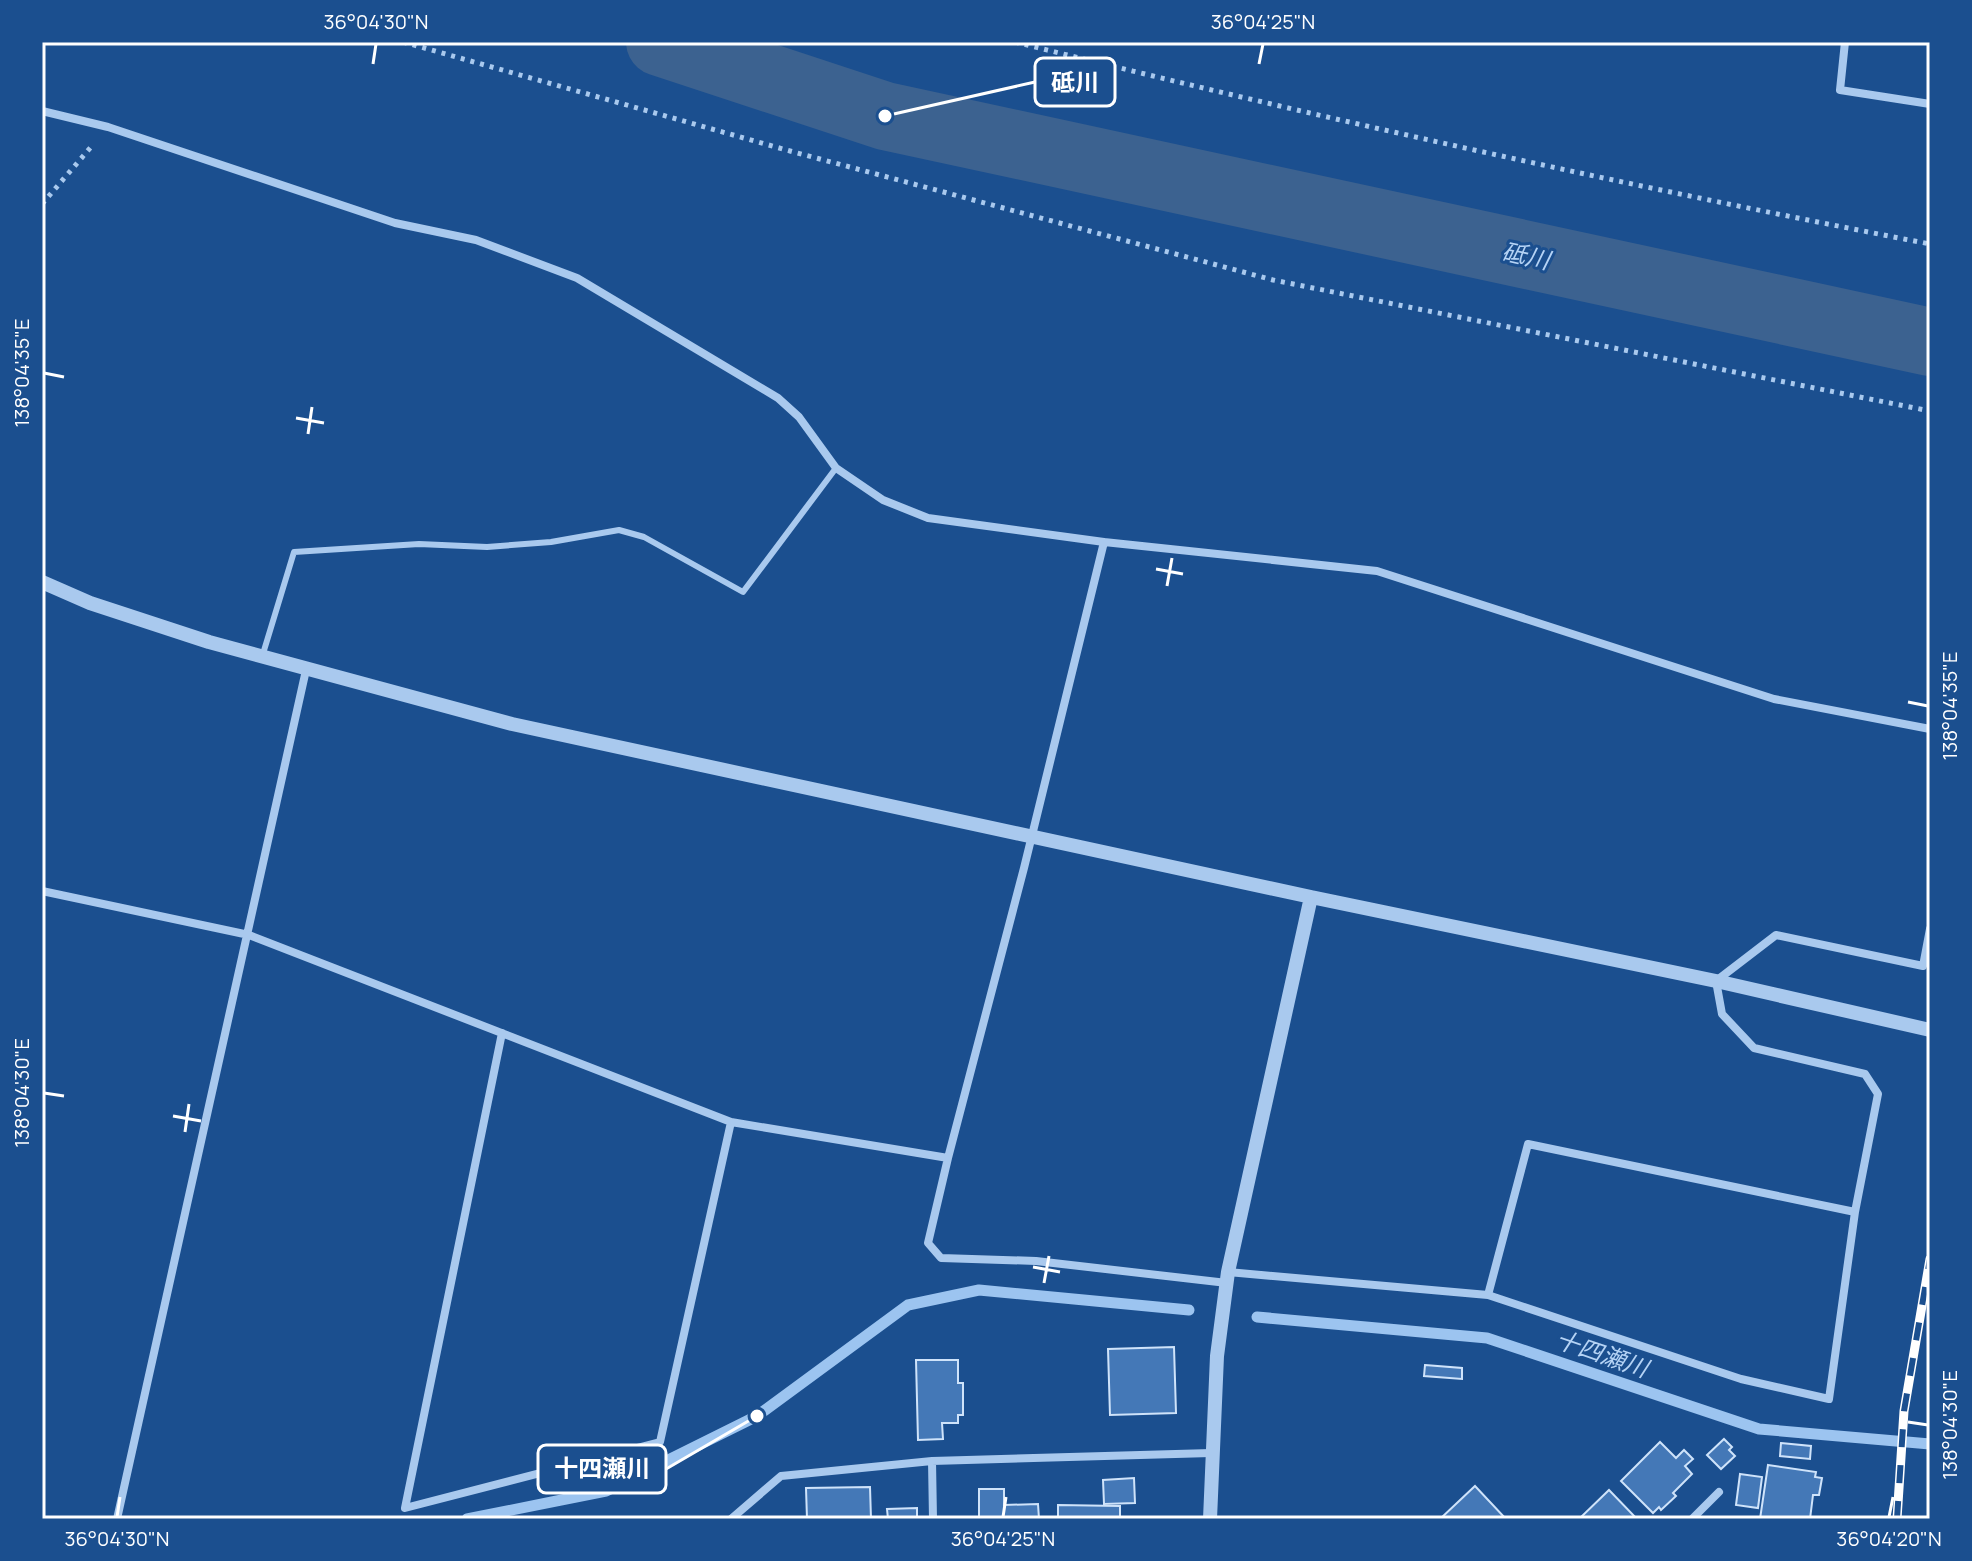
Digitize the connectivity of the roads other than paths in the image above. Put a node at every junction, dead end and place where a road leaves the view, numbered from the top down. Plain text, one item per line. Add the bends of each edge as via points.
1 (1845, 42) edge
2 (1930, 104) edge
3 (42, 111) edge
4 (836, 468) junction
5 (1104, 542) junction
6 (42, 582) edge
7 (262, 657) junction
8 (306, 670) junction
9 (1930, 729) edge
10 (1031, 834) junction
11 (42, 891) edge
12 (1311, 897) junction
13 (1930, 929) edge
14 (249, 935) junction
15 (1716, 981) junction
16 (1930, 1030) edge
17 (502, 1033) junction
18 (731, 1122) junction
19 (948, 1158) junction
20 (1855, 1212) junction
21 (1228, 1278) junction
22 (1488, 1295) junction
23 (1211, 1453) junction
24 (932, 1461) junction
25 (1719, 1492) dead end
26 (117, 1519) edge
27 (731, 1519) edge
28 (933, 1519) edge
29 (1210, 1519) edge
30 (1692, 1519) edge

1 - 2 street via 1840,90
3 - 4 street via 108,127 395,223 476,240 577,278 778,398 799,417
4 - 5 street via 883,500 928,518
4 - 7 lane via 743,592 644,537 619,530 487,547 419,544 294,552
5 - 9 street via 1377,571 1774,699
5 - 10 street
6 - 7 street via 90,603
7 - 8 street
8 - 10 street via 512,724
8 - 14 street
10 - 12 street
10 - 19 street
11 - 14 street
12 - 15 street
12 - 21 street
13 - 15 street via 1923,966 1776,935
14 - 17 street
14 - 26 street
15 - 16 street
15 - 20 street via 1722,1014 1754,1048 1865,1074 1878,1094
17 - 18 street
17 - 18 street via 405,1508 660,1442
18 - 19 street
19 - 21 street via 928,1243 941,1258
20 - 22 street via 1528,1144
20 - 22 street via 1829,1399 1741,1379
21 - 22 street
21 - 23 street
23 - 24 street
23 - 29 street
24 - 27 street via 781,1476
24 - 28 street
25 - 30 street

